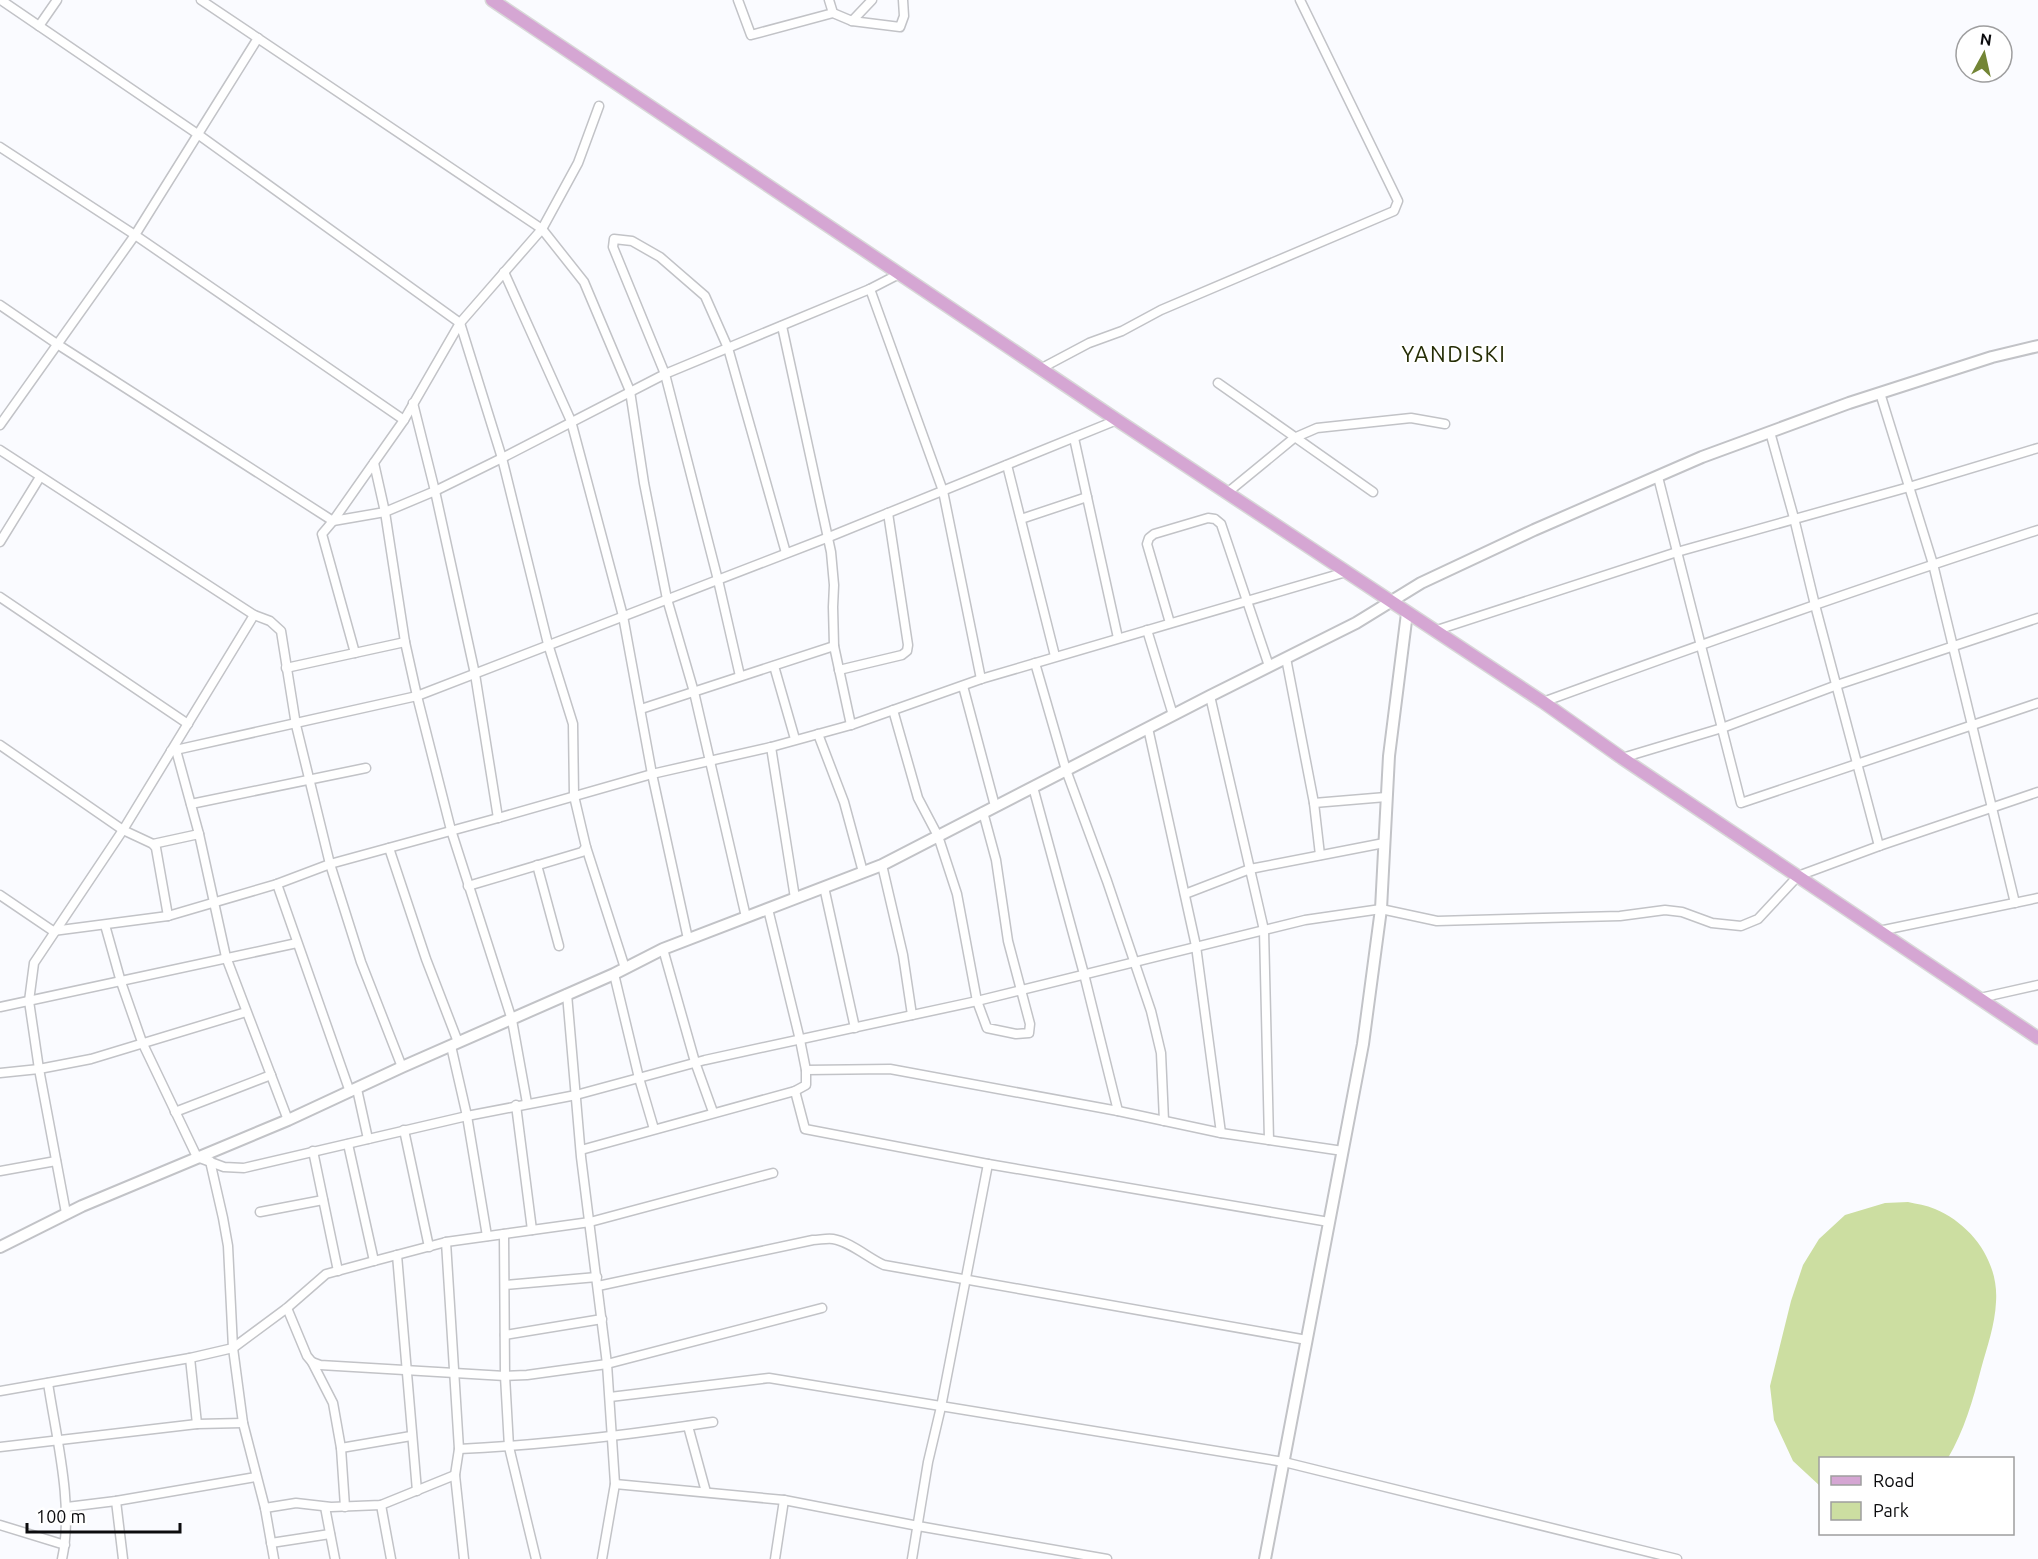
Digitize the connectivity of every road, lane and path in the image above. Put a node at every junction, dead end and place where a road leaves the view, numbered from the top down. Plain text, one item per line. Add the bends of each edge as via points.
1 (1, 0) edge
2 (57, 0) edge
3 (201, 0) edge
4 (493, 0) edge
5 (738, 0) edge
6 (829, 0) edge
7 (872, 0) edge
8 (903, 0) edge
9 (1300, 0) edge
10 (833, 13) junction
11 (852, 21) junction
12 (39, 26) junction
13 (258, 38) junction
14 (599, 106) dead end
15 (199, 135) junction
16 (0, 147) edge
17 (542, 230) junction
18 (135, 235) junction
19 (504, 272) junction
20 (899, 274) junction
21 (870, 289) junction
22 (0, 304) edge
23 (460, 323) junction
24 (782, 326) junction
25 (57, 344) junction
26 (2038, 346) edge
27 (729, 348) junction
28 (1040, 369) junction
29 (665, 374) junction
30 (1218, 383) dead end
31 (630, 391) junction
32 (1880, 393) junction
33 (413, 404) junction
34 (404, 420) junction
35 (1117, 420) junction
36 (571, 421) junction
37 (1445, 424) dead end
38 (0, 425) edge
39 (1770, 432) junction
40 (1074, 438) junction
41 (1293, 438) junction
42 (2038, 448) edge
43 (0, 450) edge
44 (502, 458) junction
45 (374, 463) junction
46 (1007, 465) junction
47 (40, 477) junction
48 (1658, 477) junction
49 (1909, 487) junction
50 (435, 491) junction
51 (944, 491) junction
52 (1373, 492) dead end
53 (1227, 493) junction
54 (1087, 497) junction
55 (385, 512) junction
56 (888, 513) junction
57 (1794, 518) junction
58 (1021, 519) junction
59 (333, 521) junction
60 (2038, 530) edge
61 (829, 537) junction
62 (0, 542) edge
63 (1677, 552) junction
64 (786, 553) junction
65 (1933, 564) junction
66 (1346, 572) junction
67 (718, 580) junction
68 (0, 597) edge
69 (667, 599) junction
70 (1247, 601) junction
71 (1390, 602) junction
72 (1815, 605) junction
73 (1407, 613) junction
74 (254, 615) junction
75 (623, 616) junction
76 (2038, 618) edge
77 (1170, 623) junction
78 (1148, 630) junction
79 (1434, 631) junction
80 (1118, 638) junction
81 (405, 642) junction
82 (548, 644) junction
83 (1701, 644) junction
84 (1953, 645) junction
85 (834, 646) junction
86 (355, 653) junction
87 (1055, 656) junction
88 (1286, 658) junction
89 (1035, 663) junction
90 (774, 666) junction
91 (1269, 666) junction
92 (286, 668) junction
93 (839, 670) junction
94 (475, 674) junction
95 (740, 676) junction
96 (981, 679) junction
97 (1837, 685) junction
98 (963, 686) junction
99 (694, 692) junction
100 (417, 696) junction
101 (1210, 696) junction
102 (1543, 702) junction
103 (2038, 703) edge
104 (641, 709) junction
105 (893, 710) junction
106 (1173, 715) junction
107 (188, 724) junction
108 (296, 725) junction
109 (850, 725) junction
110 (1972, 725) junction
111 (1148, 728) junction
112 (1722, 728) junction
113 (818, 734) junction
114 (795, 739) junction
115 (0, 745) edge
116 (771, 747) junction
117 (174, 751) junction
118 (1622, 758) junction
119 (711, 762) junction
120 (1857, 765) junction
121 (366, 768) dead end
122 (1066, 770) junction
123 (652, 774) junction
124 (309, 779) junction
125 (1033, 787) junction
126 (2038, 792) edge
127 (574, 796) junction
128 (1386, 797) junction
129 (1314, 803) junction
130 (190, 804) junction
131 (995, 806) junction
132 (1991, 807) junction
133 (983, 812) junction
134 (498, 818) junction
135 (123, 830) junction
136 (451, 830) junction
137 (199, 834) junction
138 (938, 836) junction
139 (1384, 843) junction
140 (153, 844) junction
141 (1879, 846) junction
142 (389, 848) junction
143 (586, 848) junction
144 (1320, 855) junction
145 (330, 864) junction
146 (537, 865) junction
147 (882, 865) junction
148 (1250, 869) junction
149 (863, 872) junction
150 (1798, 876) junction
151 (277, 884) junction
152 (468, 886) junction
153 (824, 887) junction
154 (0, 894) edge
155 (1185, 894) junction
156 (795, 898) junction
157 (2038, 898) edge
158 (214, 902) junction
159 (2015, 903) junction
160 (768, 909) junction
161 (1381, 909) junction
162 (168, 916) junction
163 (746, 917) junction
164 (105, 925) junction
165 (1264, 930) junction
166 (1879, 931) junction
167 (53, 932) junction
168 (688, 939) junction
169 (297, 943) junction
170 (560, 946) dead end
171 (1196, 946) junction
172 (663, 949) junction
173 (226, 957) junction
174 (1133, 962) junction
175 (625, 968) junction
176 (614, 974) junction
177 (1084, 974) junction
178 (121, 982) junction
179 (2038, 985) edge
180 (1019, 989) junction
181 (567, 994) junction
182 (1980, 998) junction
183 (29, 1001) junction
184 (977, 1001) junction
185 (0, 1007) edge
186 (246, 1012) junction
187 (912, 1015) junction
188 (512, 1020) junction
189 (855, 1028) junction
190 (2038, 1038) edge
191 (800, 1040) junction
192 (142, 1042) junction
193 (455, 1044) junction
194 (695, 1062) junction
195 (402, 1067) junction
196 (39, 1069) junction
197 (806, 1070) junction
198 (0, 1073) edge
199 (271, 1076) junction
200 (639, 1078) junction
201 (353, 1090) junction
202 (795, 1090) junction
203 (576, 1095) junction
204 (527, 1103) junction
205 (516, 1105) junction
206 (1118, 1111) junction
207 (175, 1112) junction
208 (712, 1112) junction
209 (467, 1116) junction
210 (288, 1120) junction
211 (1164, 1121) junction
212 (654, 1129) junction
213 (404, 1130) junction
214 (1221, 1133) junction
215 (368, 1139) junction
216 (1269, 1140) junction
217 (348, 1144) junction
218 (581, 1150) junction
219 (313, 1151) junction
220 (1343, 1151) junction
221 (197, 1157) junction
222 (56, 1161) junction
223 (210, 1161) junction
224 (988, 1164) junction
225 (0, 1171) edge
226 (772, 1173) dead end
227 (323, 1200) junction
228 (260, 1212) dead end
229 (66, 1213) junction
230 (590, 1222) junction
231 (1329, 1222) junction
232 (532, 1230) junction
233 (504, 1234) junction
234 (487, 1236) junction
235 (446, 1242) junction
236 (0, 1247) edge
237 (429, 1247) junction
238 (397, 1255) junction
239 (374, 1261) junction
240 (338, 1271) junction
241 (597, 1277) junction
242 (966, 1280) junction
243 (505, 1285) junction
244 (598, 1286) junction
245 (287, 1308) junction
246 (822, 1308) dead end
247 (602, 1319) junction
248 (505, 1335) junction
249 (1307, 1340) junction
250 (233, 1348) junction
251 (190, 1358) junction
252 (312, 1362) junction
253 (607, 1364) junction
254 (405, 1370) junction
255 (455, 1374) junction
256 (505, 1376) junction
257 (48, 1383) junction
258 (0, 1391) edge
259 (610, 1397) junction
260 (941, 1407) junction
261 (713, 1422) dead end
262 (243, 1423) junction
263 (197, 1424) junction
264 (688, 1426) junction
265 (411, 1436) junction
266 (612, 1436) junction
267 (57, 1442) junction
268 (0, 1447) edge
269 (509, 1447) junction
270 (341, 1448) junction
271 (459, 1449) junction
272 (1284, 1462) junction
273 (455, 1475) junction
274 (256, 1477) junction
275 (615, 1484) junction
276 (417, 1491) junction
277 (706, 1492) junction
278 (784, 1500) junction
279 (116, 1501) junction
280 (381, 1505) junction
281 (67, 1507) junction
282 (325, 1507) junction
283 (345, 1507) junction
284 (265, 1508) junction
285 (0, 1525) edge
286 (918, 1526) junction
287 (330, 1534) junction
288 (271, 1543) junction
289 (65, 1545) junction
290 (62, 1559) edge
291 (123, 1559) edge
292 (274, 1559) edge
293 (335, 1559) edge
294 (391, 1559) edge
295 (464, 1559) edge
296 (537, 1559) edge
297 (602, 1559) edge
298 (775, 1559) edge
299 (912, 1559) edge
300 (1107, 1559) edge
301 (1265, 1559) edge
302 (1677, 1559) edge

1 - 12 street
2 - 12 street
3 - 13 street
4 - 20 main road
5 - 10 street via 751,35
6 - 10 street
7 - 11 street
8 - 11 street via 900,27
9 - 28 street via 1398,201 1394,211 1161,310
10 - 11 street
12 - 15 street
13 - 15 street
13 - 17 street
14 - 17 street via 578,163
15 - 18 street
15 - 23 street
16 - 18 street
17 - 19 street
17 - 31 street via 584,282
18 - 25 street
18 - 34 street
19 - 23 street
19 - 36 street
20 - 21 street
20 - 28 main road
21 - 24 street
21 - 51 street
22 - 25 street
23 - 33 street
23 - 44 street
24 - 27 street
24 - 61 street
25 - 38 street
25 - 59 street
26 - 32 street
27 - 29 street
27 - 29 street via 705,296 660,257 632,241 614,239 613,247
27 - 64 street
28 - 35 main road
29 - 31 street
29 - 67 street
30 - 41 street
31 - 36 street
31 - 69 street
32 - 39 street
32 - 49 street
33 - 34 street
33 - 50 street
34 - 45 street
35 - 40 street
35 - 53 main road
36 - 44 street
36 - 75 street
37 - 41 street via 1412,418 1344,424 1317,428
39 - 48 street
39 - 57 street
40 - 46 street
40 - 54 street
41 - 52 street
41 - 53 street
42 - 49 street
43 - 47 street
44 - 50 street
44 - 82 street
45 - 55 street
45 - 59 street
46 - 51 street
46 - 58 street
47 - 62 street
47 - 74 street
48 - 63 street
48 - 71 street via 1534,530
49 - 57 street
49 - 65 street
50 - 55 street
50 - 94 street
51 - 56 street
51 - 96 street
53 - 66 main road
54 - 58 street
54 - 80 street
55 - 59 street
55 - 81 street
56 - 61 street
56 - 93 street via 907,651
57 - 63 street
57 - 72 street
58 - 87 street
59 - 86 street via 322,534
60 - 65 street
61 - 64 street
61 - 85 street
63 - 79 street
63 - 83 street
64 - 67 street
65 - 72 street
65 - 84 street
66 - 70 street
66 - 71 main road
67 - 69 street
67 - 95 street
68 - 107 street
69 - 75 street
69 - 99 street
70 - 77 street
70 - 77 street via 1221,524 1208,518 1149,538 1147,544
70 - 91 street
71 - 73 main road
71 - 88 street
72 - 83 street
72 - 97 street
73 - 79 main road
73 - 128 street
74 - 92 street via 281,631
74 - 107 street
75 - 82 street
75 - 104 street
76 - 84 street
77 - 78 street
78 - 80 street
78 - 106 street
79 - 102 main road
80 - 87 street
81 - 86 street
81 - 100 street
82 - 94 street
82 - 127 street via 573,724
83 - 102 street
83 - 112 street
84 - 97 street
84 - 110 street
85 - 90 street
85 - 93 street
86 - 92 street
87 - 89 street
88 - 91 street
88 - 129 street
89 - 96 street
89 - 122 street
90 - 95 street
90 - 114 street
91 - 101 street
92 - 108 street
93 - 109 street
94 - 100 street
94 - 134 street
95 - 99 street
96 - 98 street
97 - 112 street
97 - 120 street
98 - 105 street
98 - 131 street
99 - 104 street
99 - 119 street
100 - 108 street
100 - 136 street
101 - 106 street
101 - 148 street
102 - 118 main road
103 - 110 street
104 - 123 street
105 - 109 street
105 - 138 street via 918,798
106 - 111 street
107 - 117 street
108 - 117 street
108 - 124 street
109 - 113 street
110 - 120 street
110 - 132 street
111 - 122 street
111 - 155 street
112 - 118 street
112 - 120 street via 1741,803
113 - 114 street
113 - 149 street via 844,802
114 - 116 street
115 - 135 street
116 - 119 street
116 - 156 street
117 - 130 street
117 - 135 street
118 - 150 main road
119 - 123 street
119 - 163 street
120 - 141 street
121 - 124 street
122 - 125 street
122 - 174 street
123 - 127 street
123 - 168 street
124 - 130 street
124 - 145 street
125 - 131 street
125 - 177 street
126 - 132 street
127 - 134 street
127 - 143 street
128 - 129 street
128 - 139 street
129 - 144 street
130 - 137 street
131 - 133 street
132 - 141 street
132 - 159 street
133 - 138 street
133 - 180 street via 996,860
134 - 136 street
135 - 140 street
135 - 167 street
136 - 142 street
136 - 152 street
137 - 140 street
137 - 158 street
138 - 147 street
138 - 184 street via 957,894
139 - 144 street
139 - 161 street
140 - 162 street
141 - 150 street
142 - 145 street
142 - 193 street
143 - 146 street
143 - 175 street
144 - 148 street
145 - 151 street
145 - 195 street via 361,962
146 - 152 street
146 - 170 street
147 - 149 street
147 - 187 street
148 - 155 street
148 - 165 street
149 - 153 street
150 - 161 street via 1758,919 1741,926 1712,923 1665,910 1620,916 1437,921
150 - 166 main road
151 - 158 street
151 - 169 street
152 - 188 street
153 - 156 street
153 - 189 street
154 - 167 street
155 - 171 street
156 - 160 street
157 - 159 street
158 - 162 street
158 - 173 street
159 - 166 street
160 - 163 street
160 - 191 street
161 - 165 street
161 - 220 street via 1363,1044
162 - 164 street
163 - 168 street
164 - 167 street
164 - 178 street
165 - 171 street
165 - 216 street
166 - 182 main road
167 - 183 street via 34,963
168 - 172 street
169 - 173 street
169 - 201 street
171 - 174 street
171 - 214 street
172 - 175 street
172 - 194 street
173 - 178 street
173 - 186 street
174 - 177 street
174 - 211 street via 1161,1053
175 - 176 street
176 - 181 street
176 - 200 street
177 - 180 street
177 - 206 street
178 - 183 street
178 - 192 street
179 - 182 street
180 - 184 street
180 - 184 street via 1029,1033 987,1028
181 - 188 street
181 - 203 street
182 - 190 main road
183 - 185 street
183 - 196 street
184 - 187 street
186 - 192 street
186 - 199 street
187 - 189 street
188 - 193 street
188 - 204 street
189 - 191 street
191 - 194 street
191 - 197 street
192 - 196 street via 91,1059
192 - 207 street
193 - 195 street
193 - 209 street
194 - 200 street
194 - 208 street
195 - 201 street
196 - 198 street
196 - 222 street
197 - 202 street via 806,1085
197 - 206 street via 890,1069
199 - 207 street
199 - 210 street
200 - 203 street
200 - 212 street
201 - 210 street
201 - 215 street
202 - 208 street
202 - 224 street via 805,1129
203 - 204 street
203 - 218 street
204 - 205 street
205 - 209 street
205 - 232 street
206 - 211 street
207 - 221 street
208 - 212 street
209 - 213 street
209 - 234 street
210 - 221 street
211 - 214 street
212 - 218 street
213 - 215 street
213 - 237 street
214 - 216 street
215 - 217 street
216 - 220 street
217 - 219 street
217 - 239 street
218 - 230 street
219 - 223 street via 244,1168 224,1167
219 - 227 street
220 - 231 street
221 - 223 street
221 - 229 street
222 - 225 street
222 - 229 street
223 - 250 street via 228,1246
224 - 231 street
224 - 242 street
226 - 230 street
227 - 228 street
227 - 240 street
229 - 236 street
230 - 232 street
230 - 241 street
231 - 249 street
232 - 233 street
233 - 234 street
233 - 243 street
234 - 235 street
235 - 237 street
235 - 255 street
237 - 238 street
238 - 239 street
238 - 254 street
239 - 240 street
240 - 245 street via 326,1274
241 - 243 street
241 - 244 street
242 - 244 street via 884,1265 833,1239
242 - 249 street
242 - 260 street
243 - 248 street
244 - 247 street
245 - 250 street
245 - 252 street
246 - 253 street
247 - 248 street
247 - 253 street
248 - 256 street
249 - 272 street
250 - 251 street
250 - 262 street
251 - 257 street
251 - 263 street
252 - 254 street
252 - 270 street via 333,1403
253 - 256 street
253 - 259 street
254 - 255 street
254 - 265 street
255 - 256 street
255 - 271 street
256 - 269 street
257 - 258 street
257 - 267 street
259 - 260 street via 769,1378
259 - 266 street
260 - 272 street
260 - 286 street
261 - 264 street
262 - 263 street
262 - 274 street
263 - 267 street
264 - 266 street
264 - 277 street
265 - 270 street
265 - 276 street
266 - 269 street
266 - 275 street
267 - 268 street
267 - 281 street
269 - 271 street
269 - 296 street
270 - 283 street
271 - 273 street
272 - 301 street
272 - 302 street
273 - 276 street
273 - 295 street
274 - 279 street
274 - 284 street
275 - 277 street
275 - 297 street
276 - 280 street
277 - 278 street
278 - 286 street
278 - 298 street
279 - 281 street
279 - 291 street
280 - 283 street
280 - 294 street
281 - 289 street
282 - 283 street
282 - 284 street via 296,1503
282 - 287 street
284 - 288 street
285 - 289 street
286 - 299 street
286 - 300 street
287 - 288 street
287 - 293 street
288 - 292 street
289 - 290 street

